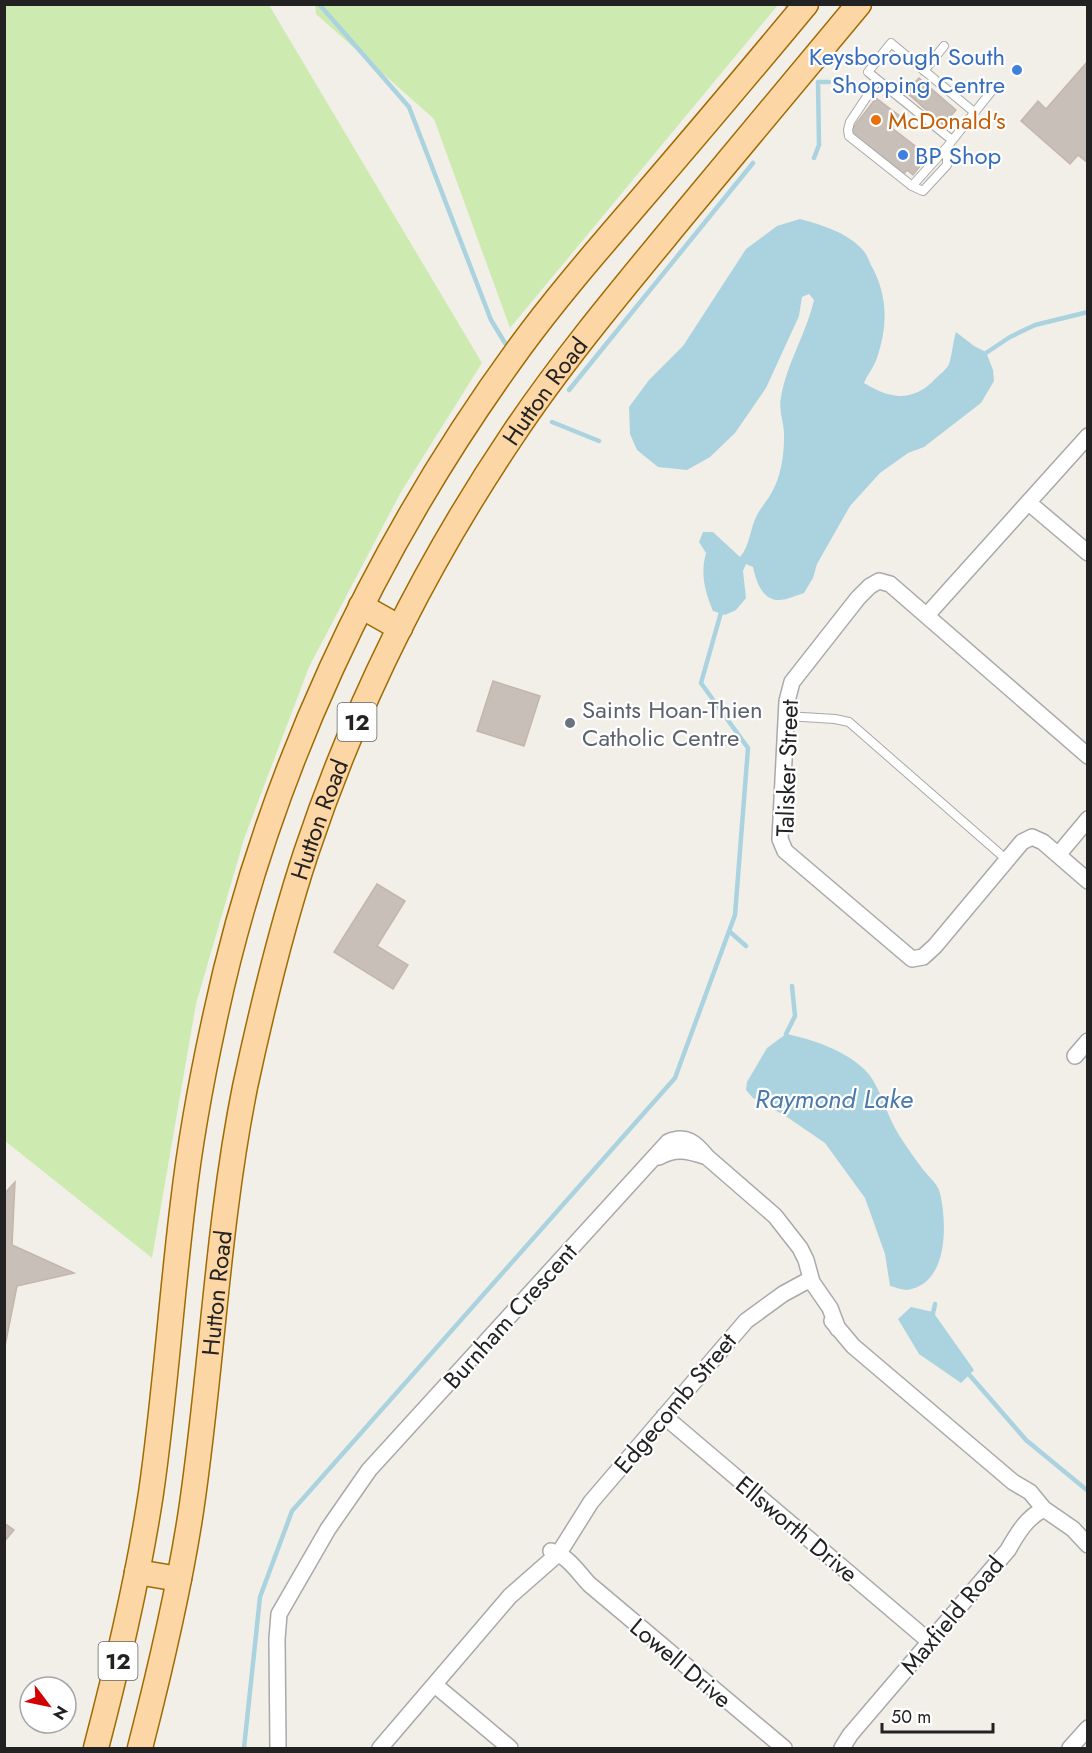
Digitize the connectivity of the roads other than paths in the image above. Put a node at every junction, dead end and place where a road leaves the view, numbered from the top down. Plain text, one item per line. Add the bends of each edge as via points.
1 (806, 4) edge
2 (859, 4) edge
3 (944, 46) dead end
4 (924, 71) junction
5 (878, 80) junction
6 (994, 88) dead end
7 (974, 112) junction
8 (949, 143) junction
9 (912, 186) junction
10 (1088, 436) edge
11 (1029, 503) junction
12 (1088, 553) edge
13 (361, 606) junction
14 (927, 615) junction
15 (400, 628) junction
16 (786, 716) junction
17 (1088, 756) edge
18 (1088, 819) edge
19 (1058, 855) junction
20 (1007, 860) junction
21 (1088, 881) edge
22 (1088, 1041) edge
23 (1075, 1056) dead end
24 (808, 1284) junction
25 (664, 1416) junction
26 (1040, 1513) junction
27 (1088, 1546) edge
28 (554, 1554) junction
29 (137, 1572) junction
30 (179, 1579) junction
31 (930, 1642) junction
32 (435, 1685) junction
33 (1088, 1728) edge
34 (846, 1742) edge
35 (779, 1746) edge
36 (96, 1749) edge
37 (140, 1749) edge
38 (278, 1749) edge
39 (380, 1749) edge
40 (510, 1749) edge
41 (834, 1749) edge
42 (1070, 1749) edge

1 - 13 main road, Hutton Road / 12 via 589,260 492,385 431,480
2 - 15 main road, Hutton Road / 12 via 615,297 541,394 475,493
3 - 4 lane
4 - 5 lane via 891,43 868,72
4 - 7 lane
5 - 8 lane
5 - 9 lane via 850,122 849,136
6 - 7 lane
7 - 8 lane
8 - 9 lane
8 - 9 lane via 947,165 936,179 923,191
10 - 11 street
11 - 12 street
11 - 14 street
13 - 15 main road
13 - 29 main road, Hutton Road / 12 via 283,787 245,902 215,1017 194,1122 158,1434
14 - 16 street, Talisker Street via 890,584 874,582 792,682
14 - 17 street, Talisker Street
15 - 30 main road, Hutton Road / 12 via 353,731 307,851 274,959 235,1146
16 - 20 lane via 849,722
16 - 20 street, Talisker Street via 780,839 786,851 912,959 923,957 934,946
18 - 19 street
19 - 20 street, Talisker Street via 1032,837 1022,842
19 - 21 street, Talisker Street
22 - 23 street
24 - 25 street, Edgecomb Street via 783,1294 746,1321
24 - 26 street, Burnham Crescent via 830,1308 838,1329 853,1346 1013,1482 1030,1492
24 - 38 street, Burnham Crescent via 806,1260 775,1216 707,1157 674,1150 651,1162 369,1470 328,1529 279,1614
25 - 28 street, Edgecomb Street via 591,1502 570,1520
25 - 31 street, Ellsworth Drive
26 - 27 street, Burnham Crescent via 1073,1528
26 - 31 street, Maxfield Road via 1018,1532 1008,1550
28 - 32 street, Edgecomb Street via 523,1576
28 - 35 street, Lowell Drive
29 - 30 main road
29 - 36 main road, Hutton Road / 12
30 - 37 main road, Hutton Road / 12
31 - 34 street, Maxfield Road
32 - 39 street, Edgecomb Street
32 - 40 street
33 - 42 street
34 - 41 street, Maxfield Road

